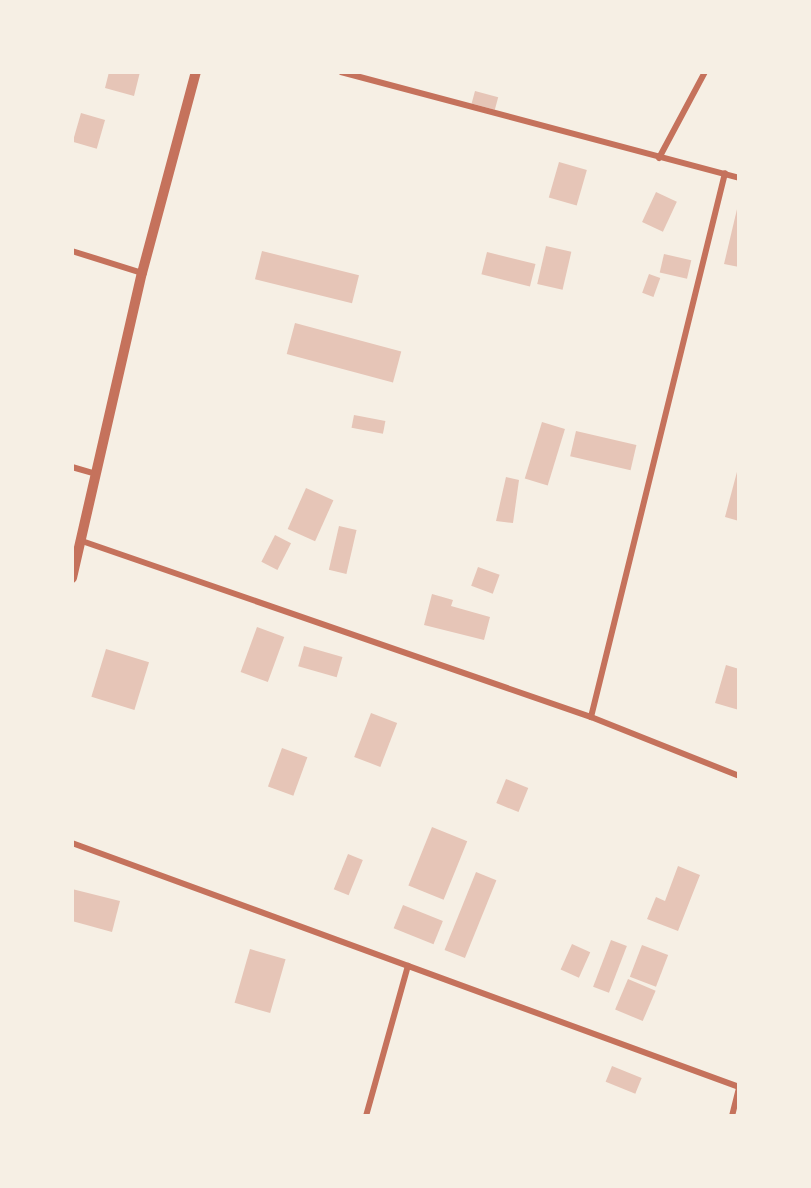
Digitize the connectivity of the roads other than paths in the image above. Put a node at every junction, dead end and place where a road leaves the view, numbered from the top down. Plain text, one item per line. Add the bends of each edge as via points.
1 (196, 72) edge
2 (341, 72) edge
3 (705, 72) edge
4 (659, 158) junction
5 (725, 174) junction
6 (739, 178) edge
7 (72, 251) edge
8 (142, 273) junction
9 (72, 467) edge
10 (93, 473) junction
11 (78, 540) junction
12 (72, 578) edge
13 (591, 717) junction
14 (739, 776) edge
15 (72, 843) edge
16 (408, 966) junction
17 (739, 1087) edge
18 (366, 1116) edge
19 (732, 1116) edge

1 - 8 street
2 - 4 street
3 - 4 street
4 - 5 street
5 - 6 street
5 - 13 street
7 - 8 street
8 - 10 street
9 - 10 street
10 - 11 street
11 - 12 street
11 - 13 street
13 - 14 street
15 - 16 street
16 - 17 street
16 - 18 street
17 - 19 street

